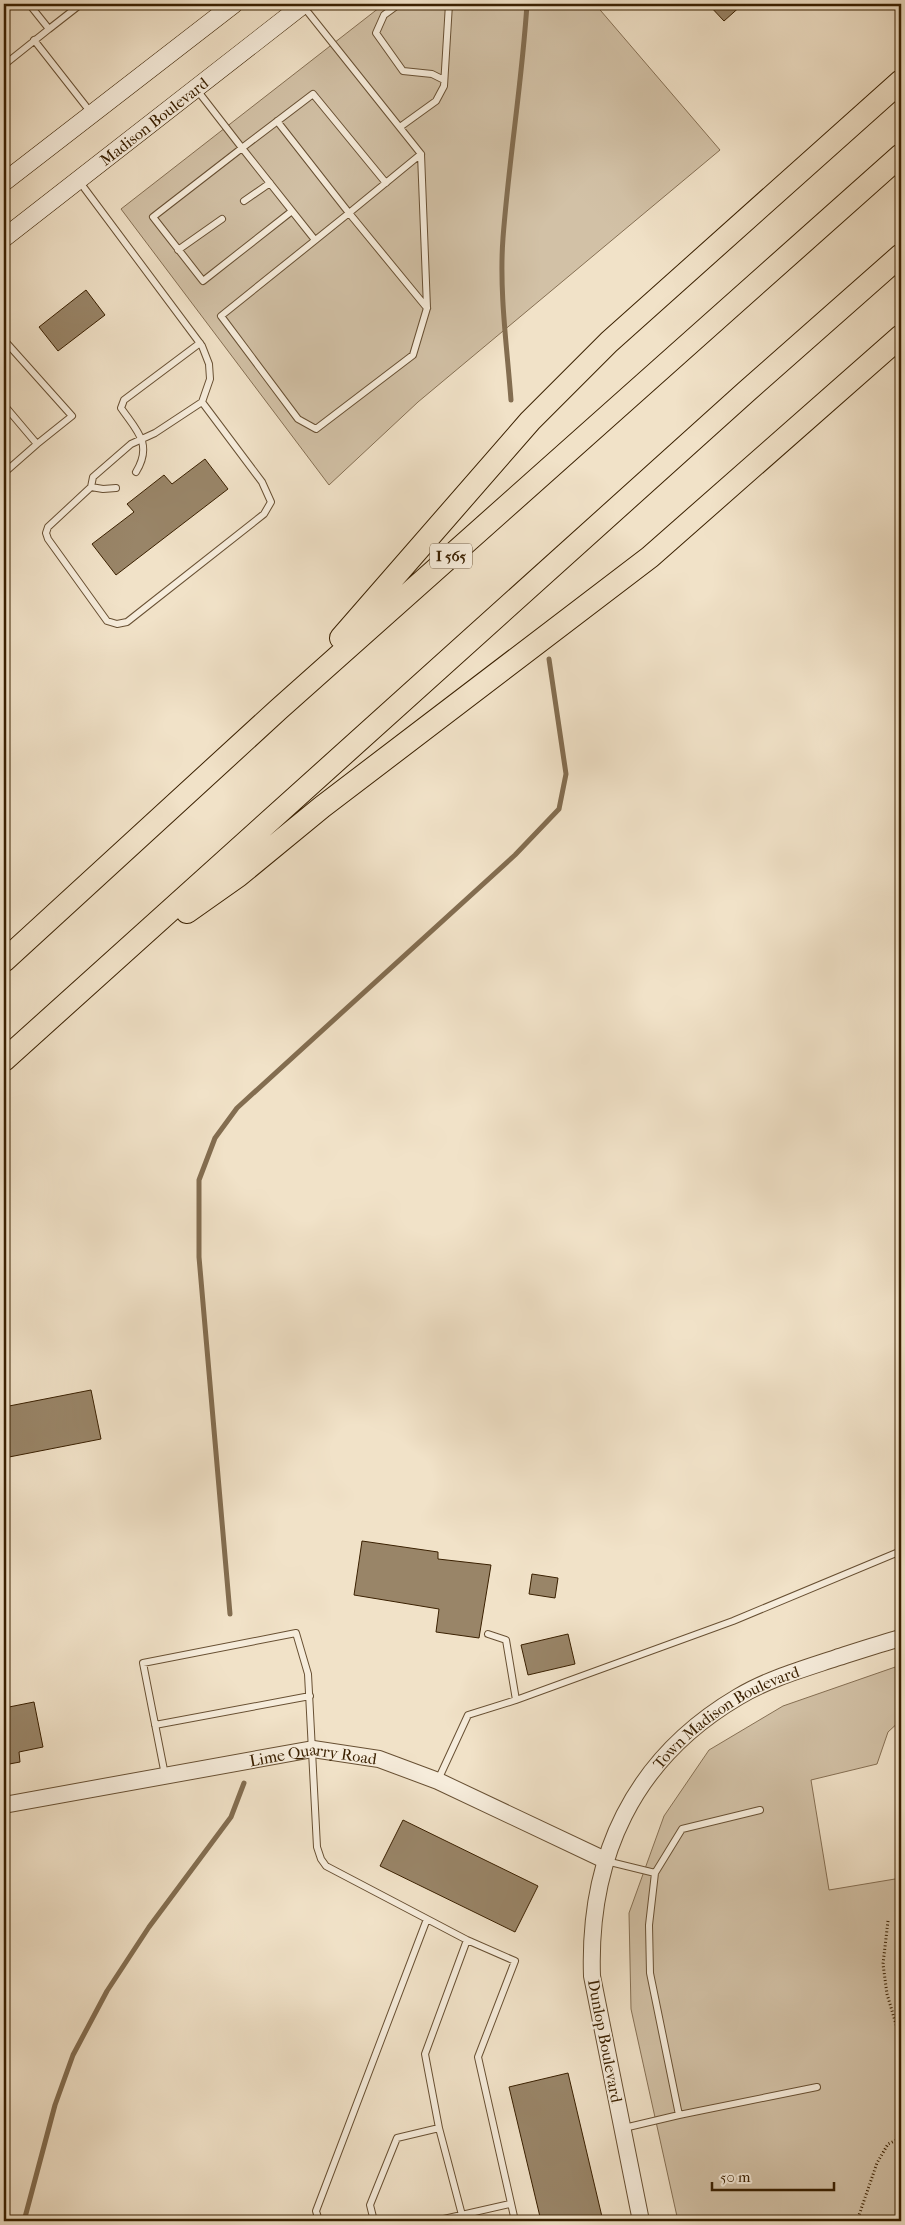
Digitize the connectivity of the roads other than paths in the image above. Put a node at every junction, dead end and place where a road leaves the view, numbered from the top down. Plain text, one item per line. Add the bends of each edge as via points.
1 (29, 4) edge
2 (81, 4) edge
3 (226, 4) edge
4 (234, 4) edge
5 (399, 4) edge
6 (449, 4) edge
7 (298, 6) edge
8 (207, 25) junction
9 (50, 29) junction
10 (34, 40) junction
11 (4, 65) edge
12 (444, 80) junction
13 (901, 81) edge
14 (196, 88) junction
15 (92, 114) junction
16 (277, 121) junction
17 (400, 127) junction
18 (242, 148) junction
19 (421, 154) junction
20 (901, 155) edge
21 (78, 180) junction
22 (4, 182) edge
23 (270, 183) junction
24 (386, 183) junction
25 (244, 201) dead end
26 (292, 211) junction
27 (349, 213) junction
28 (222, 219) dead end
29 (4, 238) edge
30 (315, 240) junction
31 (178, 250) junction
32 (901, 255) edge
33 (427, 308) junction
34 (901, 336) edge
35 (4, 340) edge
36 (200, 342) junction
37 (202, 402) junction
38 (4, 405) edge
39 (143, 439) junction
40 (37, 444) junction
41 (136, 472) dead end
42 (4, 473) edge
43 (91, 486) junction
44 (116, 488) dead end
45 (279, 709) junction
46 (4, 961) edge
47 (103, 972) junction
48 (4, 1060) edge
49 (901, 1551) edge
50 (488, 1634) dead end
51 (901, 1638) edge
52 (310, 1696) junction
53 (516, 1700) junction
54 (155, 1725) junction
55 (313, 1749) junction
56 (166, 1776) junction
57 (438, 1781) junction
58 (4, 1805) edge
59 (760, 1810) dead end
60 (605, 1860) junction
61 (655, 1873) junction
62 (427, 1919) junction
63 (467, 1940) junction
64 (817, 2088) dead end
65 (679, 2115) junction
66 (439, 2128) junction
67 (622, 2129) junction
68 (510, 2204) junction
69 (459, 2218) edge
70 (319, 2221) edge
71 (374, 2221) edge
72 (435, 2221) edge
73 (515, 2221) edge
74 (641, 2221) edge

1 - 9 lane
2 - 9 lane
3 - 8 main road
4 - 8 main road
5 - 12 lane via 384,16 376,33 403,71 432,74
6 - 12 lane
7 - 14 main road, Madison Boulevard
7 - 17 lane
8 - 15 main road
9 - 10 lane
10 - 11 lane
10 - 15 lane
12 - 17 lane via 436,101
13 - 45 highway via 609,342 530,421
14 - 18 lane
14 - 21 main road, Madison Boulevard
15 - 22 main road
16 - 18 lane
16 - 24 lane via 313,94
16 - 27 lane
17 - 19 lane
18 - 23 lane
18 - 31 lane via 153,218
19 - 24 lane
19 - 33 lane
20 - 45 highway, I 565
21 - 29 main road, Madison Boulevard
21 - 36 lane
23 - 25 lane
23 - 26 lane
24 - 27 lane
26 - 30 lane
26 - 31 lane via 202,281
27 - 30 lane
27 - 33 lane
28 - 31 lane
30 - 33 lane via 220,316 298,419 316,429 412,355
32 - 47 highway
34 - 47 highway via 650,557 344,790 238,876
35 - 40 lane via 72,416
36 - 37 lane via 209,364 210,379
36 - 39 lane via 124,400 121,408
37 - 39 lane
37 - 43 lane via 262,482 271,502 264,514 127,622 117,624 107,620 46,533 48,527
38 - 40 lane
39 - 41 lane via 144,460
39 - 43 lane via 131,444 92,477
40 - 42 lane
43 - 44 lane via 104,490
45 - 46 highway, I 565
47 - 48 highway
49 - 53 lane via 733,1620
50 - 53 lane via 506,1640
51 - 60 street, Town Madison Boulevard via 789,1673 738,1696 688,1732 659,1761 632,1798
52 - 54 lane
52 - 54 lane via 308,1674 296,1633 143,1663
52 - 55 lane
53 - 57 lane via 468,1715
54 - 56 lane
55 - 56 street, Lime Quarry Road
55 - 57 street, Lime Quarry Road via 379,1759
55 - 62 lane via 317,1847 321,1859 326,1866
56 - 58 street, Lime Quarry Road
57 - 60 street, Lime Quarry Road
59 - 61 lane via 682,1829
60 - 61 lane
60 - 67 street, Dunlop Boulevard via 595,1901 592,1976
61 - 65 lane via 649,1925 650,1973
62 - 63 lane
62 - 70 lane via 316,2211
63 - 66 lane via 425,2054
63 - 68 lane via 515,1961 478,2057
64 - 65 lane
65 - 67 lane
66 - 69 lane
66 - 71 lane via 397,2138 370,2205
67 - 74 street, Dunlop Boulevard
68 - 69 lane
68 - 73 lane
69 - 72 lane

